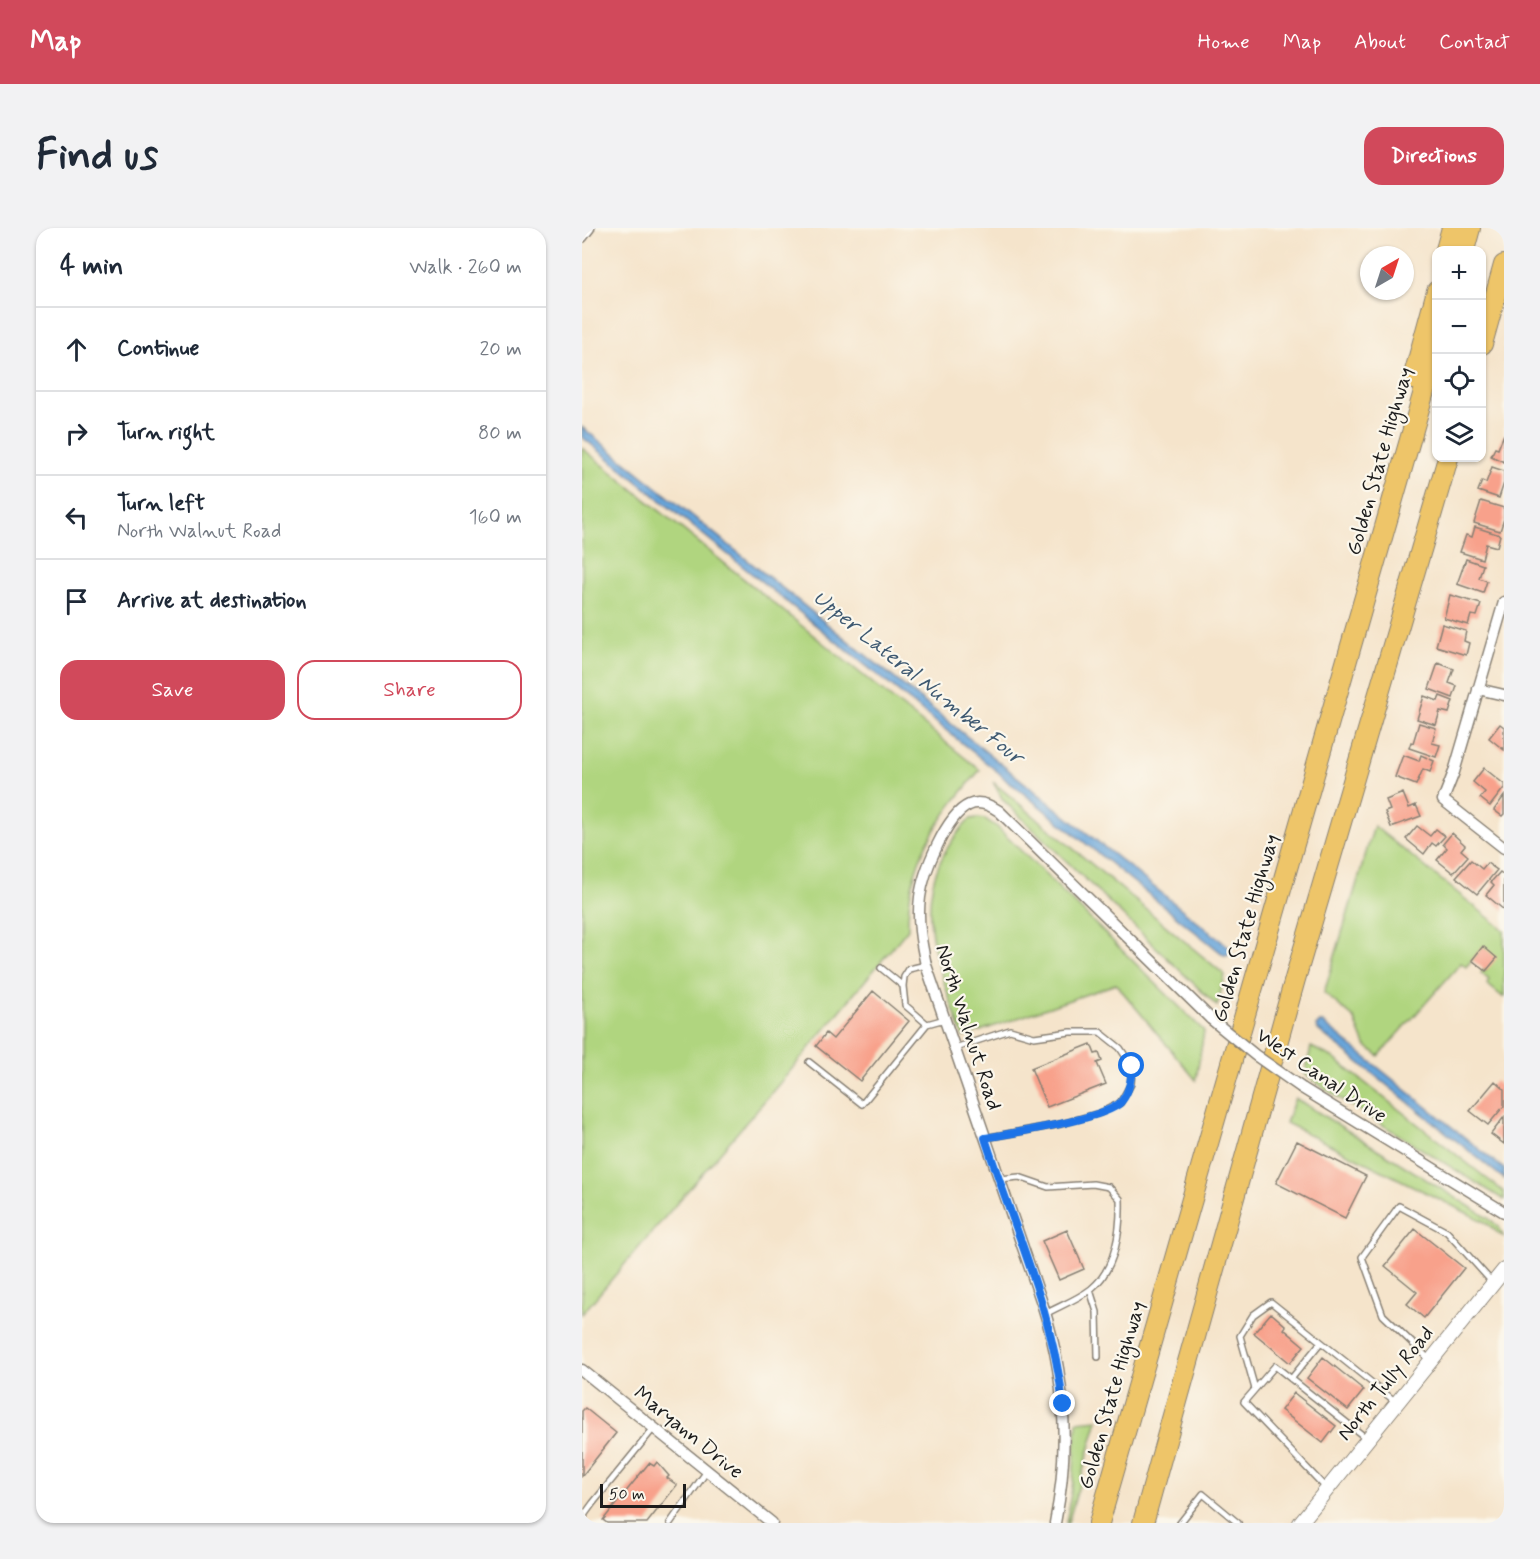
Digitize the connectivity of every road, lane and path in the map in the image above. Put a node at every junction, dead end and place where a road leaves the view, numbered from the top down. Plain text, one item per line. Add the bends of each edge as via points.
1 (589, 228) edge
2 (1452, 228) edge
3 (1470, 228) edge
4 (582, 237) edge
5 (1447, 246) edge
6 (1465, 246) edge
7 (1504, 265) edge
8 (1435, 300) edge
9 (1504, 304) edge
10 (1486, 330) edge
11 (1435, 354) edge
12 (1482, 354) edge
13 (1447, 462) edge
14 (1395, 493) junction
15 (1504, 602) edge
16 (1478, 689) junction
17 (1504, 695) edge
18 (977, 803) joint
19 (1504, 848) edge
20 (926, 965) junction
21 (881, 968) dead end
22 (903, 986) junction
23 (945, 1020) junction
24 (927, 1024) junction
25 (955, 1048) junction
26 (809, 1062) dead end
27 (985, 1138) junction
28 (998, 1179) junction
29 (1504, 1212) edge
30 (1504, 1270) edge
31 (1493, 1284) junction
32 (1090, 1290) junction
33 (1045, 1314) junction
34 (1322, 1342) junction
35 (1098, 1357) dead end
36 (1430, 1360) junction
37 (582, 1370) edge
38 (1291, 1379) junction
39 (1255, 1389) junction
40 (1397, 1403) junction
41 (654, 1428) junction
42 (1367, 1439) junction
43 (707, 1471) junction
44 (1327, 1488) junction
45 (584, 1523) edge
46 (670, 1523) edge
47 (772, 1523) edge
48 (1055, 1523) edge
49 (1099, 1523) edge
50 (1143, 1523) edge
51 (1180, 1523) edge
52 (1238, 1523) edge
53 (1300, 1523) edge

1 - 4 street
2 - 5 highway
3 - 6 highway
7 - 10 highway
8 - 14 highway via 1391,463
9 - 12 highway
11 - 14 highway, Golden State Highway
13 - 50 highway via 1295,979
14 - 49 highway, Golden State Highway
15 - 16 street
16 - 17 street
16 - 19 street via 1443,800
18 - 20 street, North Walnut Road via 963,808 946,830 924,877 919,916
18 - 29 street, West Canal Drive, bridge via 999,811 1211,1019 1255,1054 1302,1088
20 - 22 lane via 909,969
20 - 23 street, North Walnut Road
21 - 22 lane
22 - 24 lane via 905,1005
23 - 24 lane
23 - 25 street, North Walnut Road
24 - 26 lane via 862,1104
25 - 27 street, North Walnut Road
25 - 27 lane via 1010,1030 1034,1037 1100,1032 1120,1048 1132,1066 1131,1084 1120,1103 1100,1113
27 - 28 street, North Walnut Road
28 - 32 lane via 1019,1177 1048,1187 1093,1184 1109,1187 1120,1199 1112,1261 1104,1277
28 - 33 street, North Walnut Road
30 - 31 street, North Tully Road
31 - 36 street, North Tully Road
31 - 36 lane via 1447,1232 1399,1206 1362,1257 1383,1315
32 - 33 lane
32 - 35 lane via 1097,1312
33 - 48 street, North Walnut Road via 1063,1404 1063,1468
34 - 38 lane
34 - 39 lane via 1271,1302 1253,1314 1240,1336
34 - 40 lane
36 - 40 street, North Tully Road
37 - 41 street, Maryann Drive
38 - 39 lane via 1275,1366
38 - 42 lane
39 - 44 lane via 1244,1402
40 - 42 street, North Tully Road
41 - 43 street, Maryann Drive
41 - 45 lane via 592,1503
42 - 44 street, North Tully Road
43 - 46 lane
43 - 47 street, Maryann Drive
44 - 53 street, North Tully Road
51 - 52 lane via 1203,1494

